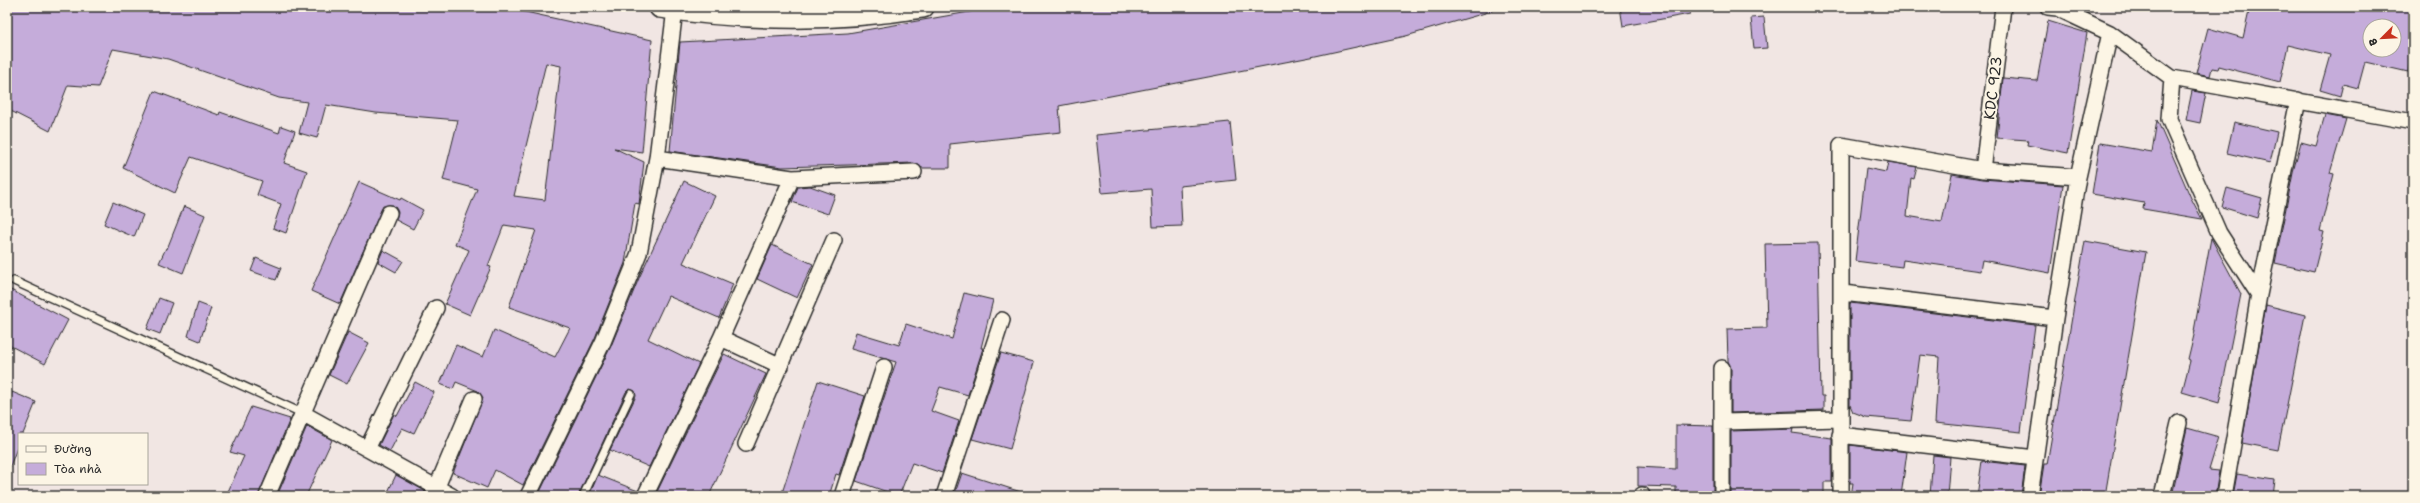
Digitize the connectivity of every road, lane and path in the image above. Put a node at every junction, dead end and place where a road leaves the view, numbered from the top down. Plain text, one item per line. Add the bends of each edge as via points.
1 (923, 7) edge
2 (2004, 7) edge
3 (2048, 7) edge
4 (668, 8) edge
5 (2110, 33) junction
6 (2172, 78) junction
7 (2298, 100) junction
8 (2413, 122) edge
9 (657, 158) junction
10 (1983, 170) junction
11 (914, 172) dead end
12 (2078, 177) junction
13 (792, 178) junction
14 (389, 213) dead end
15 (834, 240) dead end
16 (14, 281) dead end
17 (1843, 293) junction
18 (2259, 294) junction
19 (436, 308) dead end
20 (2055, 318) junction
21 (1002, 320) dead end
22 (722, 338) junction
23 (781, 366) junction
24 (884, 367) dead end
25 (1722, 368) dead end
26 (631, 394) dead end
27 (474, 399) dead end
28 (304, 414) junction
29 (1840, 419) junction
30 (1723, 422) junction
31 (2179, 423) dead end
32 (1840, 435) junction
33 (746, 444) dead end
34 (367, 449) junction
35 (2035, 458) junction
36 (435, 492) edge
37 (267, 496) edge
38 (452, 496) edge
39 (528, 496) edge
40 (583, 496) edge
41 (645, 496) edge
42 (842, 496) edge
43 (944, 496) edge
44 (1722, 496) edge
45 (1841, 496) edge
46 (2030, 496) edge
47 (2162, 496) edge
48 (2224, 496) edge

1 - 4 main road via 856,15 757,18
2 - 10 street, KDC 923
3 - 5 street via 2057,8
4 - 9 street
5 - 6 street
5 - 12 street
6 - 7 street
6 - 18 street via 2169,119 2219,234
7 - 8 street
7 - 18 street
9 - 13 street
9 - 39 street via 640,253 603,342
10 - 12 street
10 - 17 street via 1841,145
11 - 13 street
12 - 20 street
13 - 22 street
14 - 28 street
15 - 23 street
16 - 28 lane
17 - 20 street
17 - 29 street
18 - 48 street
19 - 34 street
20 - 35 street
21 - 43 street
22 - 23 street
22 - 41 street
23 - 33 street
24 - 42 street
25 - 30 street
26 - 40 lane
27 - 36 street
28 - 34 street
28 - 37 street
29 - 30 street
29 - 32 street
30 - 44 street
31 - 47 street
32 - 35 street
32 - 45 street
34 - 36 street
35 - 46 street
36 - 38 street

